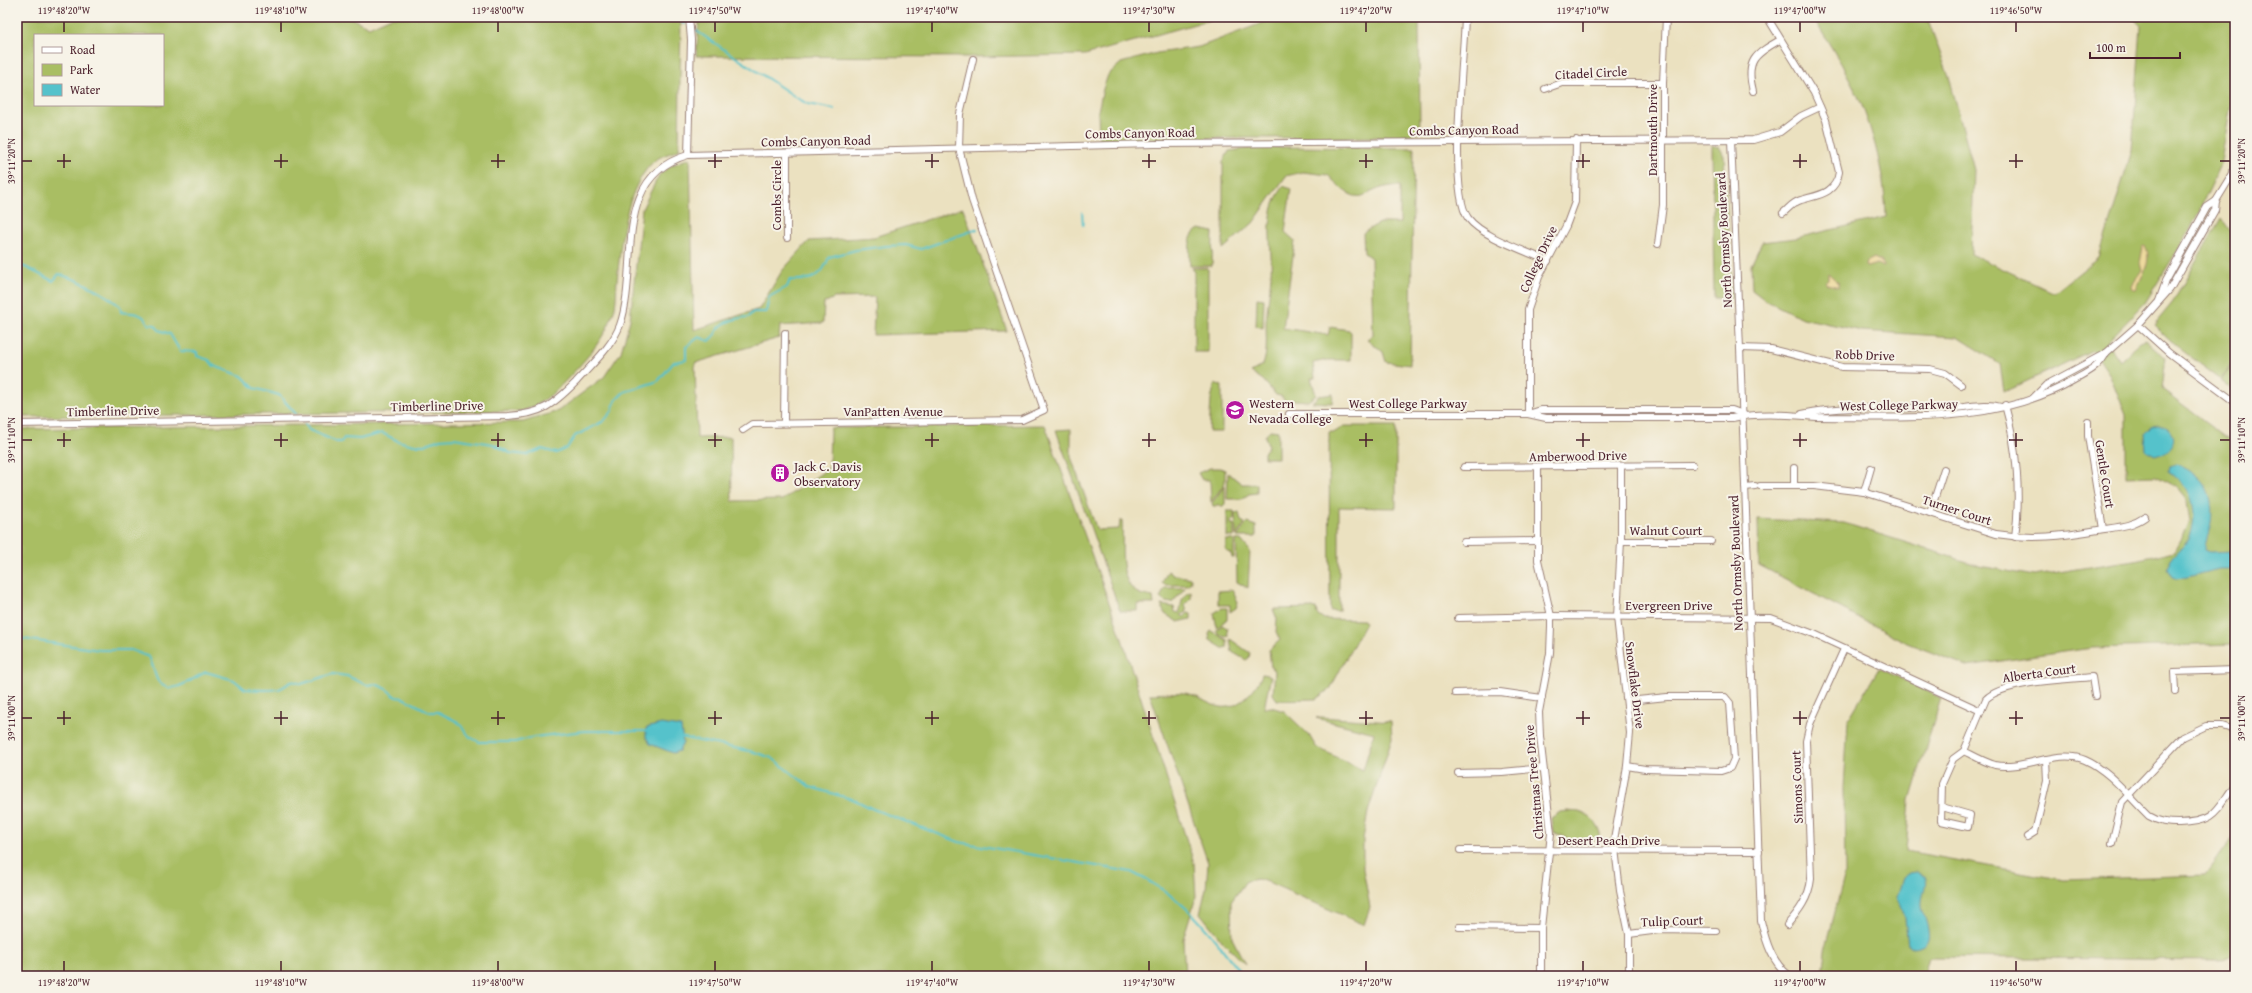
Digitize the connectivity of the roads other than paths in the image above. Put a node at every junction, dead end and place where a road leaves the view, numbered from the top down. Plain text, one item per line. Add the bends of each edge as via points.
1 (689, 17) edge
2 (1465, 17) edge
3 (1666, 17) edge
4 (1767, 17) edge
5 (1780, 40) junction
6 (973, 59) dead end
7 (1662, 82) junction
8 (1545, 89) dead end
9 (1754, 91) dead end
10 (1820, 107) junction
11 (1662, 139) junction
12 (1458, 140) junction
13 (1576, 140) junction
14 (1730, 140) junction
15 (959, 148) junction
16 (787, 153) junction
17 (688, 155) junction
18 (2235, 159) edge
19 (2234, 171) edge
20 (1783, 214) dead end
21 (787, 238) dead end
22 (1658, 244) dead end
23 (1548, 261) junction
24 (2138, 325) junction
25 (785, 333) dead end
26 (1740, 348) junction
27 (1961, 386) dead end
28 (2235, 402) edge
29 (2003, 406) junction
30 (1289, 414) dead end
31 (1528, 414) junction
32 (1743, 414) junction
33 (784, 422) junction
34 (2088, 422) dead end
35 (17, 424) edge
36 (743, 430) dead end
37 (1693, 465) dead end
38 (1621, 466) junction
39 (1464, 468) dead end
40 (1538, 468) junction
41 (1794, 468) dead end
42 (1871, 468) dead end
43 (1944, 470) dead end
44 (1794, 485) junction
45 (1745, 486) junction
46 (1864, 492) junction
47 (1930, 513) junction
48 (2145, 516) dead end
49 (2103, 529) junction
50 (2015, 537) junction
51 (1536, 541) junction
52 (1621, 541) junction
53 (1711, 541) dead end
54 (1464, 542) dead end
55 (1550, 616) junction
56 (1750, 616) junction
57 (1617, 617) junction
58 (1458, 618) dead end
59 (1844, 649) junction
60 (2235, 670) edge
61 (2175, 691) dead end
62 (1455, 693) dead end
63 (2095, 696) dead end
64 (1542, 698) junction
65 (1628, 702) junction
66 (1981, 711) junction
67 (2235, 730) edge
68 (1964, 751) junction
69 (2046, 759) junction
70 (1627, 766) junction
71 (1543, 768) junction
72 (1458, 773) dead end
73 (2235, 785) edge
74 (2128, 796) junction
75 (1942, 807) junction
76 (2027, 837) dead end
77 (2112, 843) dead end
78 (1460, 850) dead end
79 (1550, 851) junction
80 (1615, 851) junction
81 (1759, 851) junction
82 (1787, 925) dead end
83 (1459, 926) dead end
84 (1541, 928) junction
85 (1716, 931) dead end
86 (1628, 934) junction
87 (1541, 976) edge
88 (1629, 976) edge
89 (1790, 976) edge

1 - 17 street via 691,40
2 - 12 street
3 - 7 street, Dartmouth Drive
4 - 5 street
5 - 9 street via 1760,51 1753,60 1749,77
5 - 10 street via 1814,93
6 - 15 street via 960,114
7 - 8 street, Citadel Circle via 1562,83
7 - 11 street, Dartmouth Drive
10 - 14 street, Combs Canyon Road via 1768,137
10 - 20 street via 1831,137 1839,172 1838,180 1827,192 1793,204
11 - 13 street, Combs Canyon Road
11 - 14 street, Combs Canyon Road
11 - 22 street, Dartmouth Drive via 1662,206
12 - 13 street, Combs Canyon Road
12 - 15 street, Combs Canyon Road
12 - 23 street via 1461,202 1468,218 1486,232
13 - 23 street, College Drive via 1575,202
14 - 26 street, North Ormsby Boulevard
15 - 16 street, Combs Canyon Road
15 - 33 street, VanPatten Avenue via 972,200 1044,410 1022,420 1002,421
16 - 17 street, Combs Canyon Road
16 - 21 street, Combs Circle
17 - 35 street, Timberline Drive via 666,162 657,169 644,189 631,233 624,305 616,334 571,386 547,408 535,413 508,416
18 - 19 street, West College Parkway
19 - 24 street, West College Parkway via 2170,289
23 - 31 street, College Drive via 1532,294 1528,310
24 - 28 street via 2169,353
24 - 29 street, West College Parkway via 2106,353 2046,385 2034,397
25 - 33 street
26 - 27 street, Robb Drive via 1771,349 1842,367 1930,369 1945,373
26 - 32 street, North Ormsby Boulevard
29 - 32 street, West College Parkway via 1985,404 1955,408 1830,409 1798,415
29 - 50 street via 2010,422 2018,497 2019,511
30 - 31 street, West College Parkway
31 - 32 street, West College Parkway via 1546,418 1732,418
32 - 45 street, North Ormsby Boulevard
33 - 36 street, VanPatten Avenue via 752,424
34 - 49 street, Gentle Court
37 - 38 street, Amberwood Drive
38 - 40 street, Amberwood Drive
38 - 52 street, Snowflake Drive
39 - 40 street, Amberwood Drive
40 - 51 street, Christmas Tree Drive
41 - 44 street
42 - 46 street
43 - 47 street
44 - 45 street, Turner Court
44 - 46 street, Turner Court
45 - 56 street, North Ormsby Boulevard
46 - 47 street, Turner Court
47 - 50 street, Turner Court via 1996,534
48 - 49 street, Turner Court via 2134,525
49 - 50 street, Turner Court via 2053,537
51 - 54 street
51 - 55 street, Christmas Tree Drive
52 - 53 street, Walnut Court
52 - 57 street, Snowflake Drive
55 - 57 street, Evergreen Drive
55 - 58 street, Evergreen Drive
55 - 64 street, Christmas Tree Drive via 1550,653
56 - 57 street, Evergreen Drive
56 - 59 street, Evergreen Drive via 1783,621
56 - 81 street, North Ormsby Boulevard
57 - 65 street, Snowflake Drive
59 - 66 street, Evergreen Drive
59 - 82 street, Simons Court via 1808,732 1806,770 1811,879 1802,908
60 - 61 street via 2174,672
62 - 64 street via 1500,692
63 - 66 street, Alberta Court via 2092,677 2010,686 1992,693
64 - 71 street, Christmas Tree Drive via 1539,712
65 - 70 street, Snowflake Drive via 1630,734
65 - 70 street via 1667,697 1725,697 1730,703 1734,760 1730,768 1721,771 1645,769
66 - 68 street
67 - 74 street via 2213,726 2191,732 2183,737
68 - 69 street via 1995,765
68 - 75 street via 1953,759 1942,784
69 - 74 street via 2068,757 2085,760 2099,768
69 - 76 street via 2047,781 2035,832
70 - 80 street, Snowflake Drive via 1617,819
71 - 72 street via 1510,772
71 - 79 street, Christmas Tree Drive via 1551,833
73 - 74 street via 2214,814 2197,823 2158,821
74 - 77 street via 2119,807
75 - 75 street via 1941,821 1968,827 1970,815
78 - 79 street, Desert Peach Drive
79 - 80 street, Desert Peach Drive
79 - 84 street, Christmas Tree Drive
80 - 81 street, Desert Peach Drive
80 - 86 street, Snowflake Drive
81 - 89 street, North Ormsby Boulevard via 1761,921 1766,942 1779,966
83 - 84 street
84 - 87 street, Christmas Tree Drive
85 - 86 street, Tulip Court via 1660,930
86 - 88 street, Snowflake Drive

